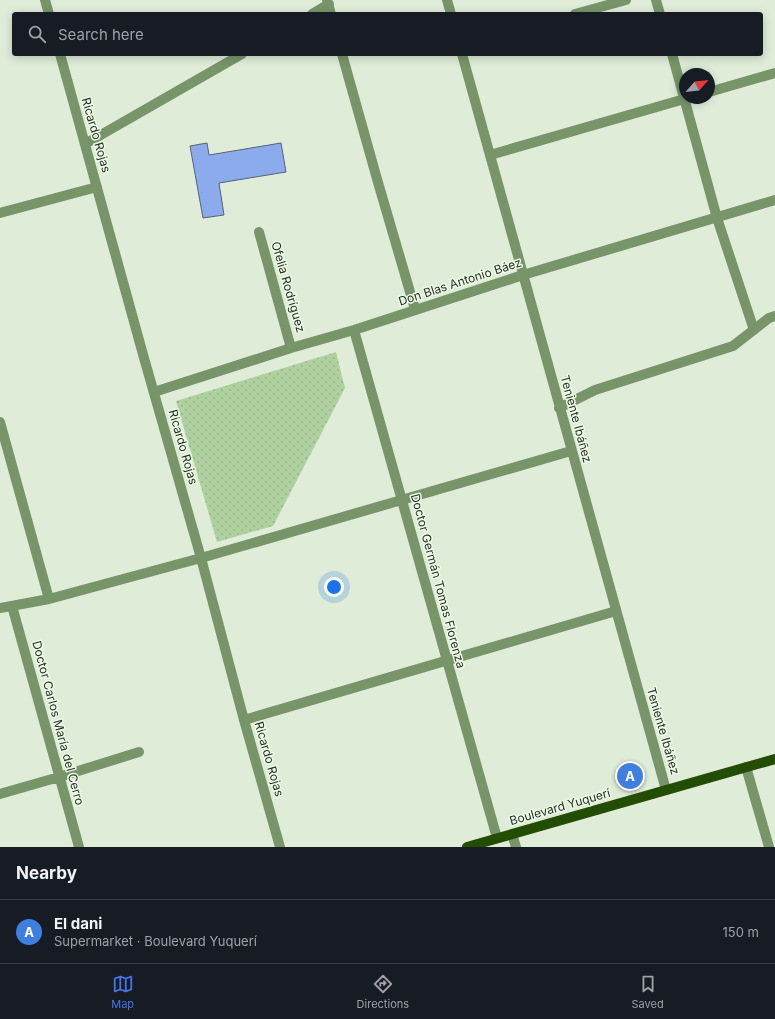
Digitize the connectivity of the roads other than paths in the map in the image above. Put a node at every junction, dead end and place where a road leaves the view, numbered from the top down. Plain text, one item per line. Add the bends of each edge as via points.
1 (45, 0) edge
2 (447, 0) edge
3 (626, 0) edge
4 (656, 0) edge
5 (329, 6) edge
6 (48, 12) edge
7 (316, 12) edge
8 (450, 12) edge
9 (582, 12) edge
10 (659, 12) edge
11 (61, 56) edge
12 (239, 56) edge
13 (343, 56) edge
14 (463, 56) edge
15 (673, 56) edge
16 (775, 73) edge
17 (679, 76) edge
18 (715, 90) edge
19 (679, 100) edge
20 (688, 104) edge
21 (85, 144) junction
22 (490, 155) junction
23 (97, 187) junction
24 (775, 200) edge
25 (0, 213) edge
26 (717, 218) junction
27 (259, 232) dead end
28 (523, 275) junction
29 (415, 309) junction
30 (775, 316) edge
31 (354, 330) junction
32 (754, 330) junction
33 (291, 348) junction
34 (154, 392) junction
35 (559, 408) junction
36 (0, 422) edge
37 (572, 451) junction
38 (402, 500) junction
39 (201, 558) junction
40 (49, 599) junction
41 (12, 606) junction
42 (0, 608) edge
43 (616, 611) junction
44 (446, 661) junction
45 (244, 720) junction
46 (139, 752) dead end
47 (775, 759) edge
48 (746, 767) junction
49 (59, 777) junction
50 (666, 790) junction
51 (0, 794) edge
52 (512, 834) junction
53 (497, 838) junction
54 (79, 847) edge
55 (280, 847) edge
56 (467, 847) edge
57 (516, 847) edge
58 (769, 847) edge

1 - 6 street
2 - 8 street
3 - 9 street
4 - 10 street
5 - 7 street
11 - 21 street, Ricardo Rojas
12 - 21 street
13 - 29 street
14 - 22 street, Teniente Ibáñez
15 - 17 street
16 - 18 street
19 - 22 street
20 - 26 street
21 - 23 street, Ricardo Rojas
22 - 28 street, Teniente Ibáñez
23 - 25 street
23 - 34 street, Ricardo Rojas
24 - 26 street, Don Blas Antonio Báez
26 - 28 street, Don Blas Antonio Báez
26 - 32 street
27 - 33 street, Ofelia Rodríguez
28 - 29 street, Don Blas Antonio Báez
28 - 35 street, Teniente Ibáñez
29 - 31 street, Don Blas Antonio Báez
30 - 32 street
31 - 33 street, Don Blas Antonio Báez
31 - 38 street, Doctor Germán Tomas Florenza
32 - 35 street via 733,346 595,390
33 - 34 street, Don Blas Antonio Báez
34 - 39 street, Ricardo Rojas
35 - 37 street, Teniente Ibáñez
36 - 40 street
37 - 38 street
37 - 43 street, Teniente Ibáñez
38 - 39 street
38 - 44 street, Doctor Germán Tomas Florenza
39 - 40 street
39 - 45 street, Ricardo Rojas
40 - 41 street
41 - 42 street
41 - 49 street, Doctor Carlos María del Cerro
43 - 44 street
43 - 50 street, Teniente Ibáñez
44 - 45 street
44 - 53 street, Doctor Germán Tomas Florenza
45 - 55 street, Ricardo Rojas
46 - 49 street
47 - 48 main road, Boulevard Yuquerí
48 - 50 main road, Boulevard Yuquerí
48 - 58 street
49 - 51 street
49 - 54 street, Doctor Carlos María del Cerro
50 - 52 main road, Boulevard Yuquerí
52 - 53 main road, Boulevard Yuquerí
52 - 57 street
53 - 56 main road, Boulevard Yuquerí

